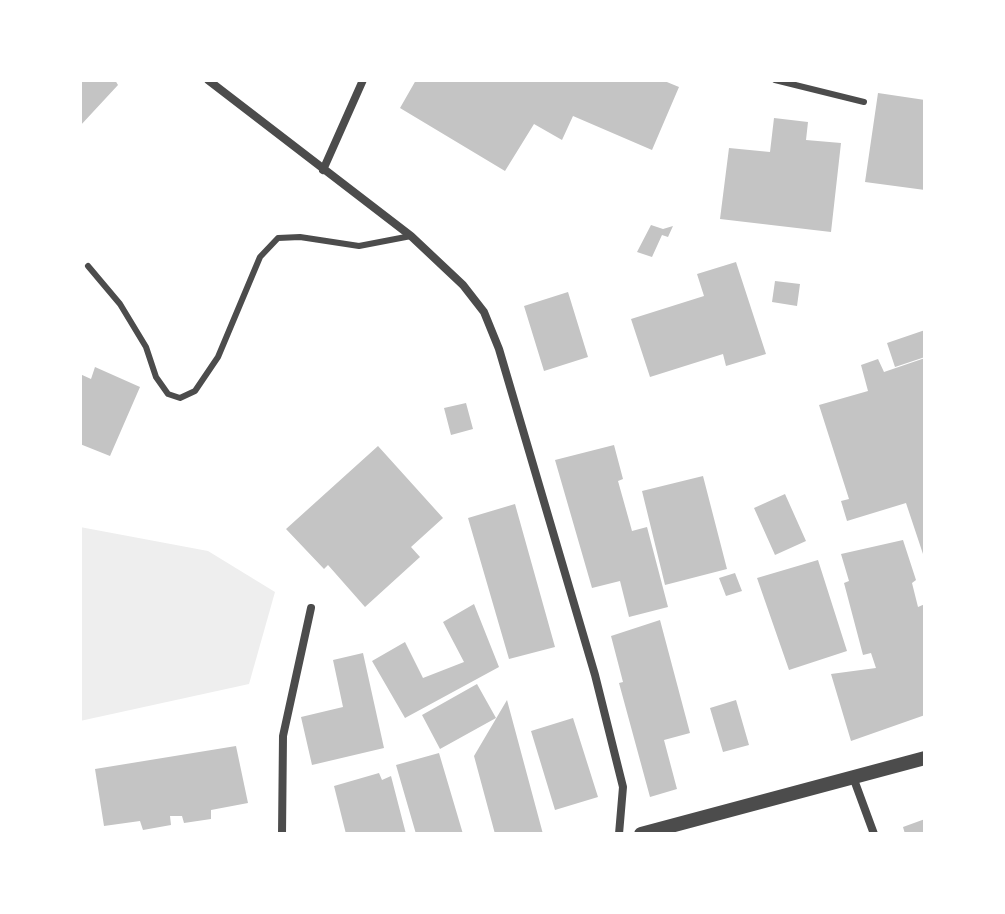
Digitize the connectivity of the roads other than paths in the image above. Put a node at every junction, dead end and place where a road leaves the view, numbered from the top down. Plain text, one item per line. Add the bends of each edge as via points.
1 (208, 80) edge
2 (363, 80) edge
3 (775, 80) edge
4 (864, 102) dead end
5 (323, 170) junction
6 (411, 236) junction
7 (88, 266) dead end
8 (311, 608) dead end
9 (925, 758) edge
10 (853, 777) junction
11 (282, 834) edge
12 (619, 834) edge
13 (641, 834) edge
14 (874, 834) edge

1 - 5 street
2 - 5 street
3 - 4 lane
5 - 6 street
6 - 7 lane via 359,246 278,238 260,257 218,357 195,391 180,398 168,394 156,377 146,347 120,304
6 - 12 street via 477,303 499,349 623,787
8 - 11 street via 283,736
9 - 10 street
10 - 13 street
10 - 14 street

